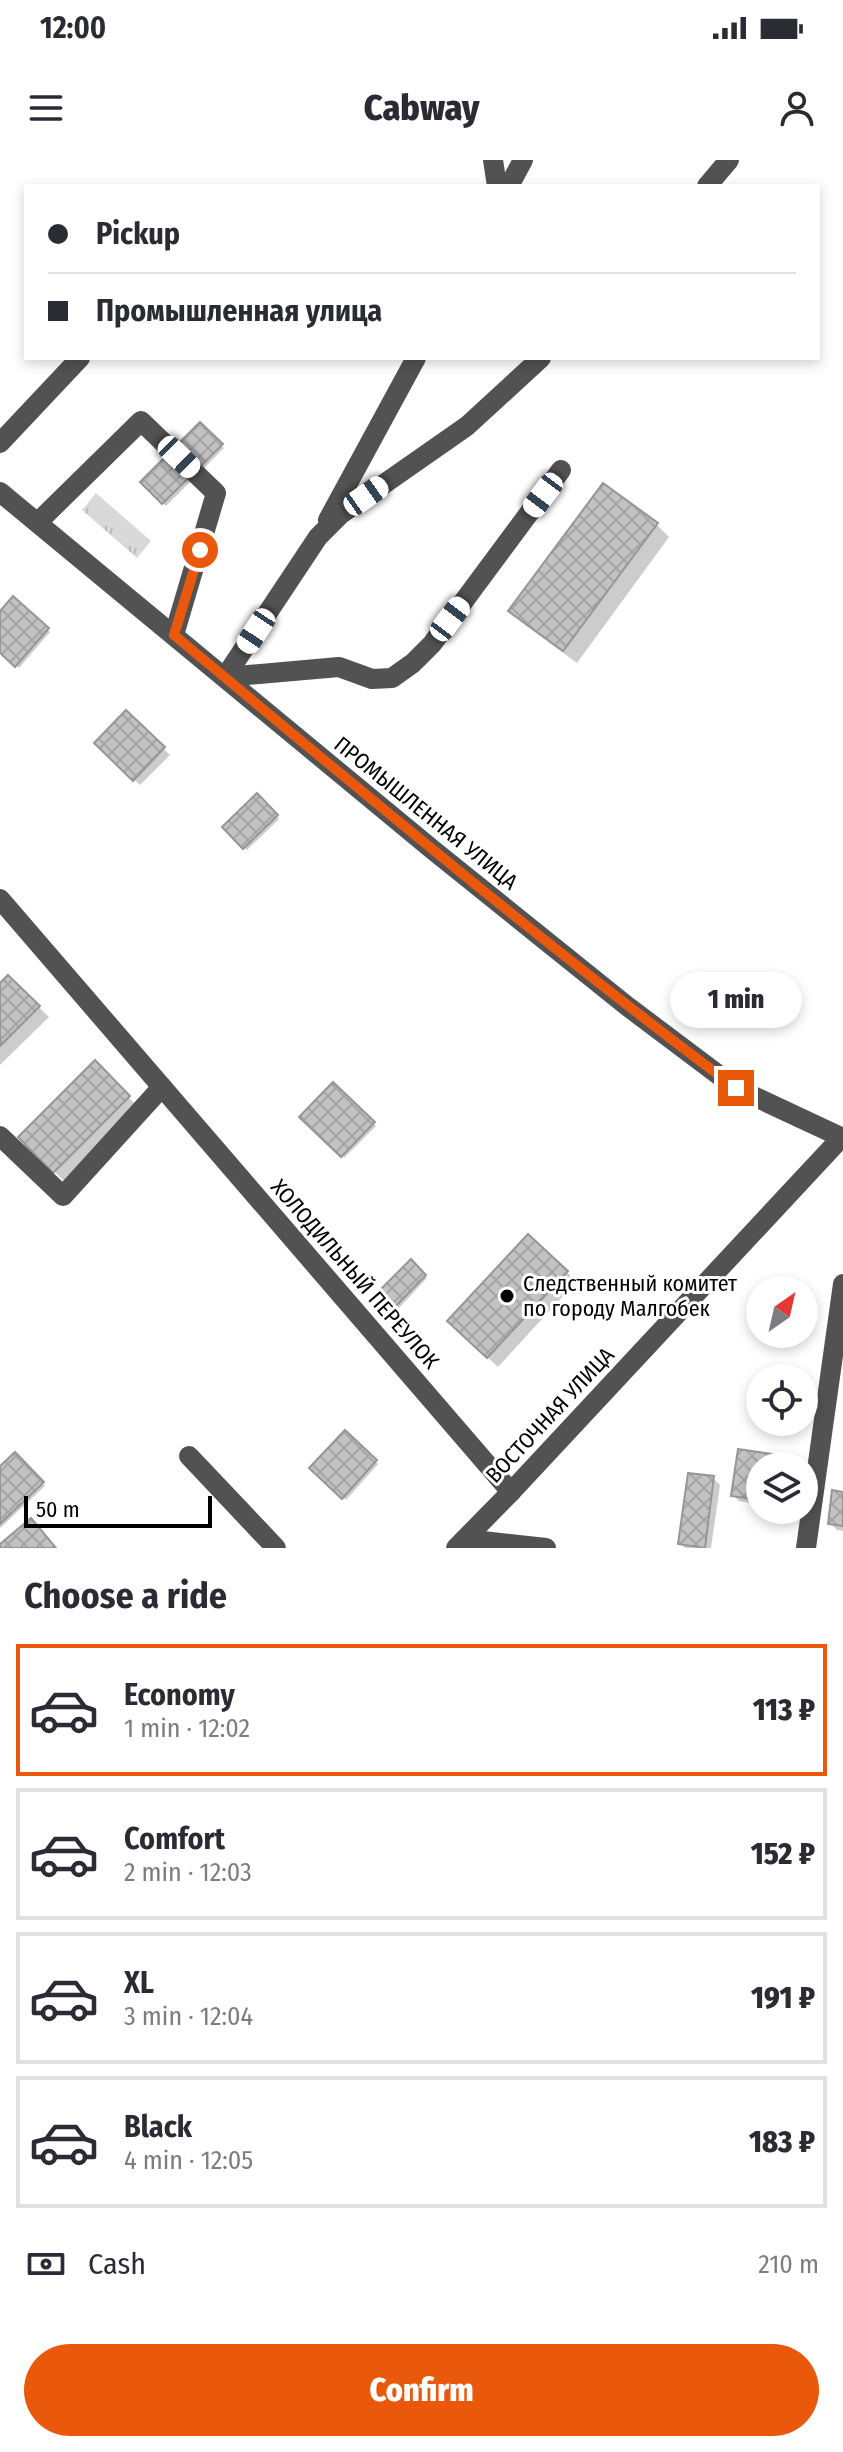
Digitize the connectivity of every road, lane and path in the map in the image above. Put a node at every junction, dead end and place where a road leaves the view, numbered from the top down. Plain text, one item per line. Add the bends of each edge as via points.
1 (493, 160) edge
2 (523, 160) edge
3 (729, 160) edge
4 (497, 184) edge
5 (510, 184) edge
6 (709, 184) edge
7 (78, 360) edge
8 (415, 360) edge
9 (539, 360) edge
10 (0, 443) edge
11 (561, 470) dead end
12 (0, 492) edge
13 (38, 522) junction
14 (318, 537) junction
15 (174, 635) junction
16 (225, 677) junction
17 (0, 899) edge
18 (162, 1087) junction
19 (0, 1136) edge
20 (842, 1141) edge
21 (843, 1284) edge
22 (189, 1456) dead end
23 (511, 1492) junction
24 (461, 1543) edge
25 (276, 1548) edge
26 (546, 1548) edge
27 (806, 1548) edge

1 - 4 street
2 - 5 street
3 - 6 street
7 - 10 street
8 - 14 street
9 - 14 street via 467,426 341,514
11 - 16 street via 432,644 392,678 372,679 339,667
12 - 13 street, ПРОМЫШЛЕННАЯ УЛИЦА
13 - 15 street, ПРОМЫШЛЕННАЯ УЛИЦА
13 - 15 street via 141,421 216,493
14 - 16 street
15 - 16 street, ПРОМЫШЛЕННАЯ УЛИЦА
16 - 20 street, ПРОМЫШЛЕННАЯ УЛИЦА via 663,1034 736,1088
17 - 18 street, ХОЛОДИЛЬНЫЙ ПЕРЕУЛОК
18 - 19 street via 63,1196
18 - 23 street, ХОЛОДИЛЬНЫЙ ПЕРЕУЛОК
20 - 23 street, ВОСТОЧНАЯ УЛИЦА
21 - 27 street
22 - 25 street
23 - 24 street, ВОСТОЧНАЯ УЛИЦА
24 - 26 street

